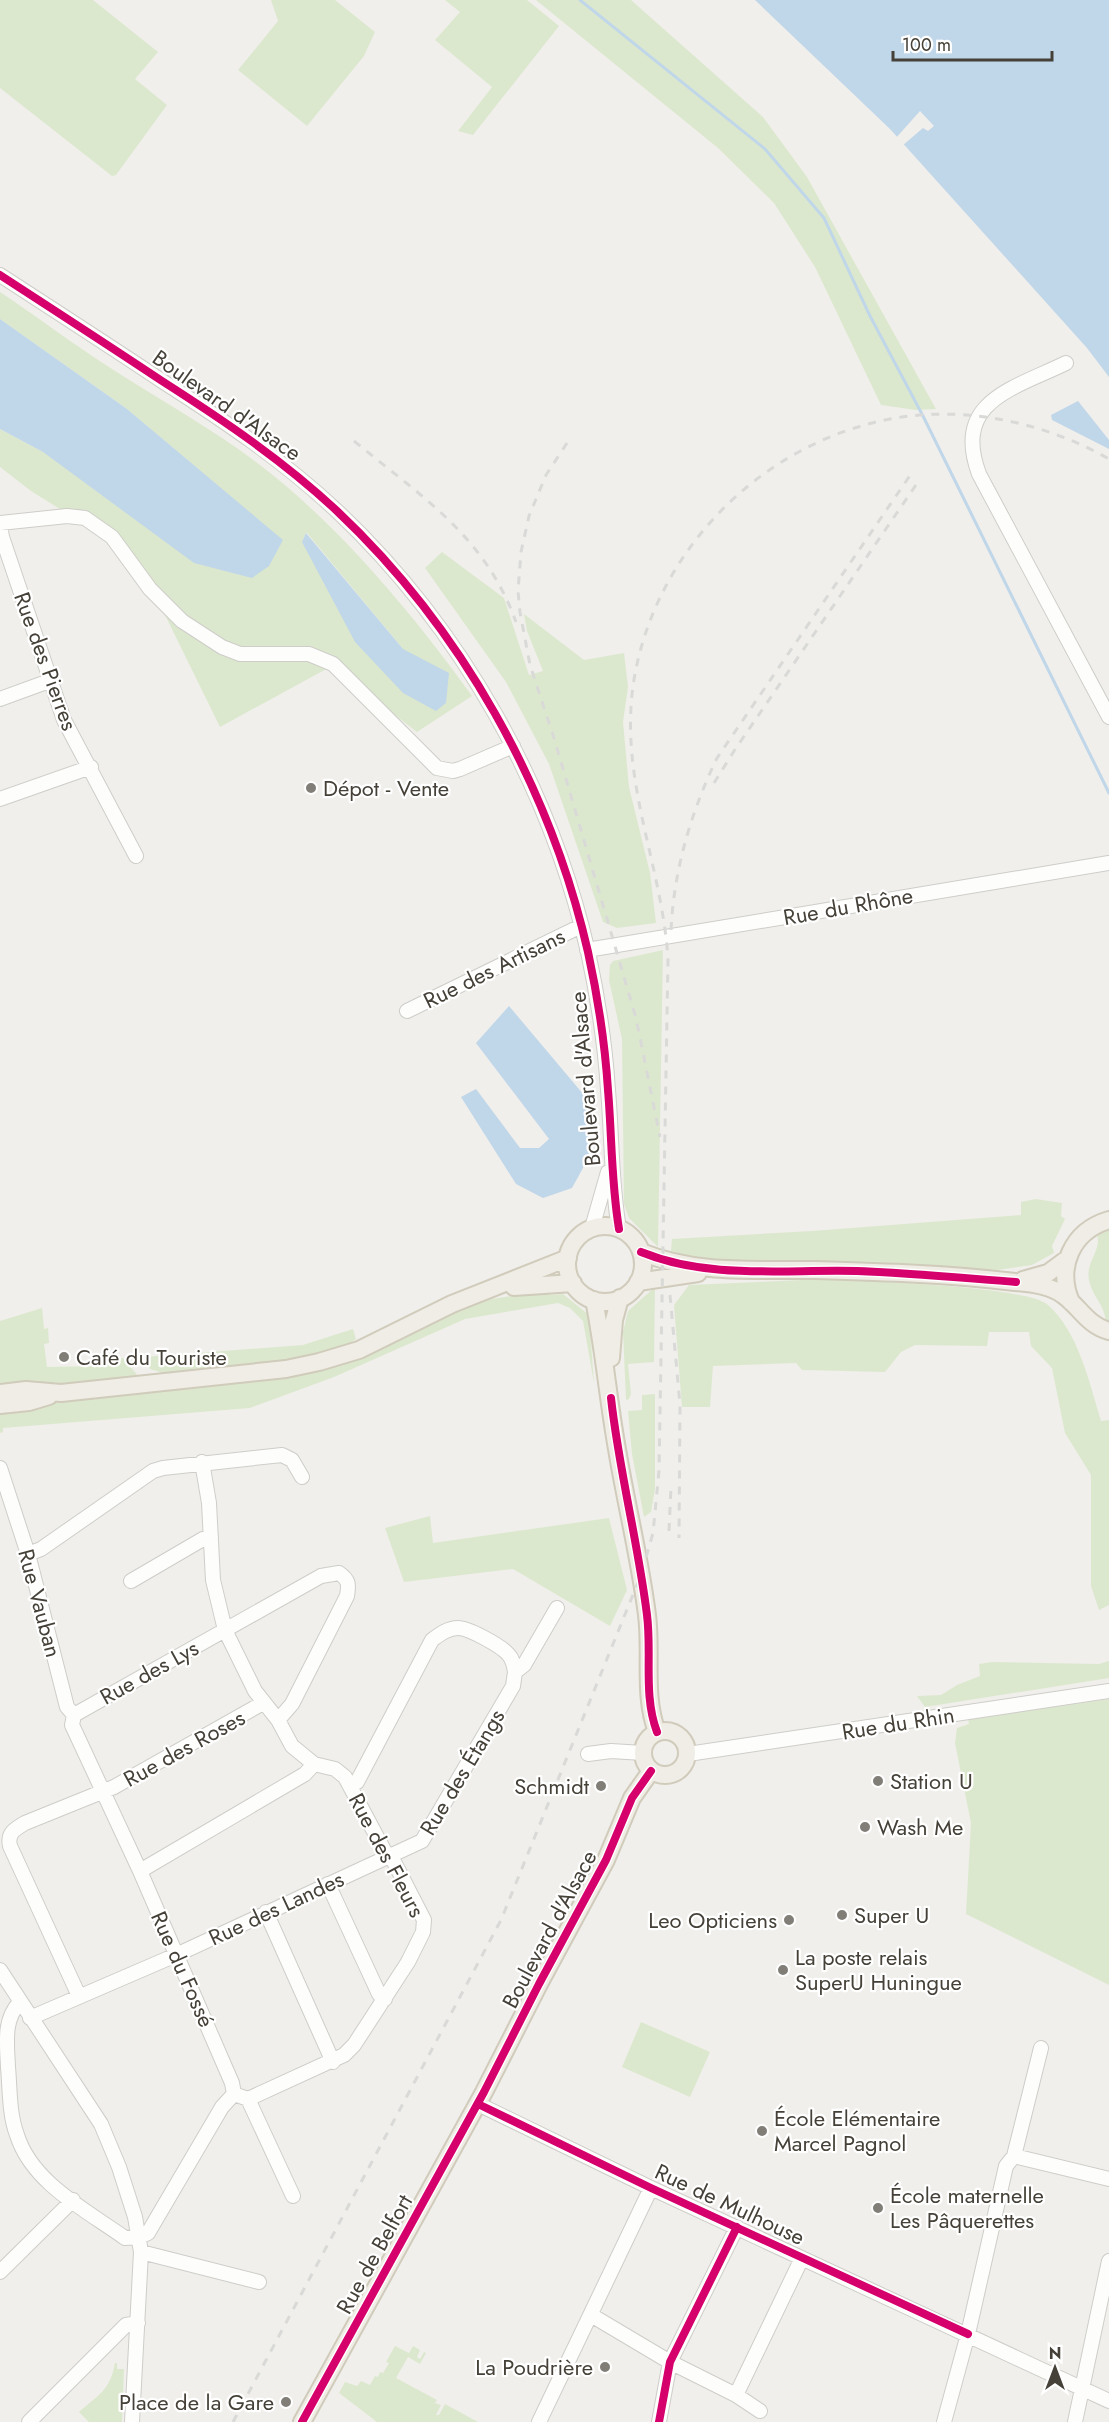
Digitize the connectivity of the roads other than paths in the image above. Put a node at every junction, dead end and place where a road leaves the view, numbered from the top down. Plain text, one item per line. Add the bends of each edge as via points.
1 (0, 275) edge
2 (1066, 363) dead end
3 (0, 524) edge
4 (6, 569) edge
5 (52, 680) junction
6 (0, 699) edge
7 (1109, 717) edge
8 (513, 746) junction
9 (90, 767) junction
10 (0, 799) edge
11 (136, 856) dead end
12 (1109, 863) edge
13 (581, 926) junction
14 (587, 950) junction
15 (407, 1011) dead end
16 (610, 1158) junction
17 (1109, 1220) edge
18 (592, 1228) junction
19 (619, 1228) junction
20 (641, 1252) junction
21 (568, 1258) junction
22 (1067, 1259) junction
23 (723, 1271) junction
24 (638, 1282) junction
25 (1016, 1282) junction
26 (573, 1283) junction
27 (496, 1288) junction
28 (620, 1298) junction
29 (594, 1300) junction
30 (1071, 1302) junction
31 (1109, 1330) edge
32 (0, 1393) edge
33 (61, 1393) junction
34 (611, 1398) junction
35 (0, 1405) edge
36 (202, 1462) junction
37 (0, 1468) edge
38 (302, 1477) dead end
39 (211, 1537) junction
40 (27, 1554) junction
41 (131, 1581) dead end
42 (557, 1608) dead end
43 (225, 1630) junction
44 (515, 1672) junction
45 (1109, 1691) edge
46 (263, 1703) junction
47 (74, 1715) junction
48 (278, 1720) junction
49 (657, 1732) junction
50 (77, 1736) joint
51 (642, 1753) junction
52 (588, 1754) dead end
53 (688, 1754) junction
54 (314, 1764) junction
55 (651, 1771) junction
56 (351, 1786) junction
57 (104, 1792) junction
58 (391, 1856) junction
59 (140, 1871) junction
60 (328, 1884) junction
61 (266, 1912) junction
62 (176, 1954) junction
63 (0, 1970) edge
64 (79, 1996) junction
65 (385, 1999) junction
66 (20, 2002) junction
67 (30, 2018) junction
68 (1041, 2048) dead end
69 (333, 2062) junction
70 (234, 2094) junction
71 (248, 2099) junction
72 (478, 2104) junction
73 (1014, 2156) junction
74 (1109, 2179) edge
75 (651, 2188) junction
76 (293, 2196) dead end
77 (73, 2200) junction
78 (736, 2227) junction
79 (139, 2237) junction
80 (141, 2252) junction
81 (802, 2258) junction
82 (1109, 2261) edge
83 (0, 2272) edge
84 (259, 2282) dead end
85 (1104, 2306) edge
86 (591, 2315) junction
87 (138, 2323) junction
88 (968, 2334) junction
89 (670, 2362) junction
90 (1082, 2390) junction
91 (736, 2395) junction
92 (1109, 2401) edge
93 (760, 2411) dead end
94 (29, 2422) edge
95 (132, 2422) edge
96 (302, 2422) edge
97 (539, 2422) edge
98 (660, 2422) edge
99 (944, 2422) edge
100 (1075, 2422) edge

1 - 8 street, Boulevard d'Alsace via 205,409 338,511 429,615
2 - 7 street via 998,396 984,408 978,416 971,445 978,474
3 - 4 street, Rue des Pierres
3 - 8 street via 67,516 85,518 112,537 150,589 182,621 240,654 309,654 333,664 437,768 460,769
4 - 5 street, Rue des Pierres
5 - 6 street
5 - 9 street, Rue des Pierres via 64,720
8 - 13 street, Boulevard d'Alsace via 554,841
9 - 10 street
9 - 11 street, Rue des Pierres
12 - 14 street, Rue du Rhône
13 - 14 street, Boulevard d'Alsace
13 - 15 street, Rue des Artisans
14 - 16 street, Boulevard d'Alsace via 604,1040
16 - 18 street, Boulevard d'Alsace
16 - 19 street, Boulevard d'Alsace
17 - 22 main road via 1077,1238
18 - 19 main road
18 - 21 main road via 575,1240
19 - 20 main road
20 - 23 main road via 668,1262
20 - 24 main road
21 - 26 main road
21 - 27 main road
22 - 25 main road via 1048,1273
22 - 30 main road via 1065,1279
23 - 24 main road
23 - 25 main road via 860,1271
24 - 28 main road
25 - 30 main road via 1049,1288
26 - 27 main road
26 - 29 main road
27 - 33 main road via 452,1304 358,1350 319,1362 286,1369
28 - 29 main road
28 - 34 main road via 613,1331
29 - 34 main road
30 - 31 main road via 1093,1324
32 - 33 main road
33 - 35 main road
34 - 49 main road via 647,1615 648,1698
36 - 38 street via 282,1455 292,1460
36 - 39 street
36 - 40 street via 153,1471 41,1549
37 - 40 street, Rue Vauban
39 - 41 street
39 - 43 street via 213,1580
40 - 47 street, Rue Vauban via 67,1707
42 - 44 street, Rue des Étangs via 524,1665
43 - 46 street
43 - 47 street, Rue des Lys
43 - 48 street, Rue des Lys via 321,1576 339,1573 346,1577 347,1596 292,1704
44 - 56 street via 510,1655 468,1629 458,1628 439,1635 432,1640 357,1782
44 - 58 street, Rue des Étangs via 513,1686 422,1841
45 - 53 street, Rue du Rhin
46 - 48 street
46 - 57 street, Rue des Roses
47 - 50 street, Rue Vauban via 72,1725
48 - 54 street via 292,1746
49 - 51 main road via 647,1740
49 - 53 main road via 678,1735
50 - 57 street, Rue du Fossé
51 - 52 street
51 - 55 main road
53 - 55 main road via 676,1773 663,1776
54 - 56 street, Rue des Fleurs via 335,1769
54 - 59 street via 305,1774
55 - 72 main road, Boulevard d'Alsace via 632,1798 606,1860
56 - 58 street, Rue des Fleurs via 385,1852
57 - 59 street, Rue du Fossé
57 - 64 street, Rue des Roses via 25,1823 13,1830 9,1840
58 - 60 street, Rue des Landes
58 - 65 street, Rue des Fleurs via 424,1920 423,1932
59 - 62 street, Rue du Fossé
60 - 61 street, Rue des Landes
60 - 65 street via 379,1995
61 - 62 street, Rue des Landes
61 - 69 street
62 - 64 street, Rue des Landes
62 - 70 street, Rue du Fossé
63 - 66 street
64 - 67 street, Rue des Landes
65 - 69 street, Rue des Fleurs via 354,2045
66 - 67 street
66 - 77 street via 11,2011 6,2033 17,2136 30,2164
67 - 79 street via 100,2124 119,2167
68 - 73 street
69 - 71 street, Rue des Fleurs
70 - 71 street
70 - 79 street via 222,2107 150,2230
71 - 76 street
72 - 75 street, Rue de Mulhouse
72 - 96 main road, Rue de Belfort
73 - 74 street
73 - 88 street via 1006,2166
75 - 78 street, Rue de Mulhouse
75 - 86 street
77 - 79 street via 125,2238
77 - 83 street
78 - 81 street, Rue de Mulhouse
78 - 89 street
79 - 80 street
80 - 84 street
80 - 87 street
81 - 88 street, Rue de Mulhouse
81 - 91 street
82 - 85 street
85 - 90 street
86 - 89 street
86 - 97 street
87 - 94 street via 126,2325
87 - 95 street
88 - 90 street, Rue de Mulhouse
88 - 99 street
89 - 91 street
89 - 98 street
90 - 92 street, Rue de Mulhouse
90 - 100 street
91 - 93 street

